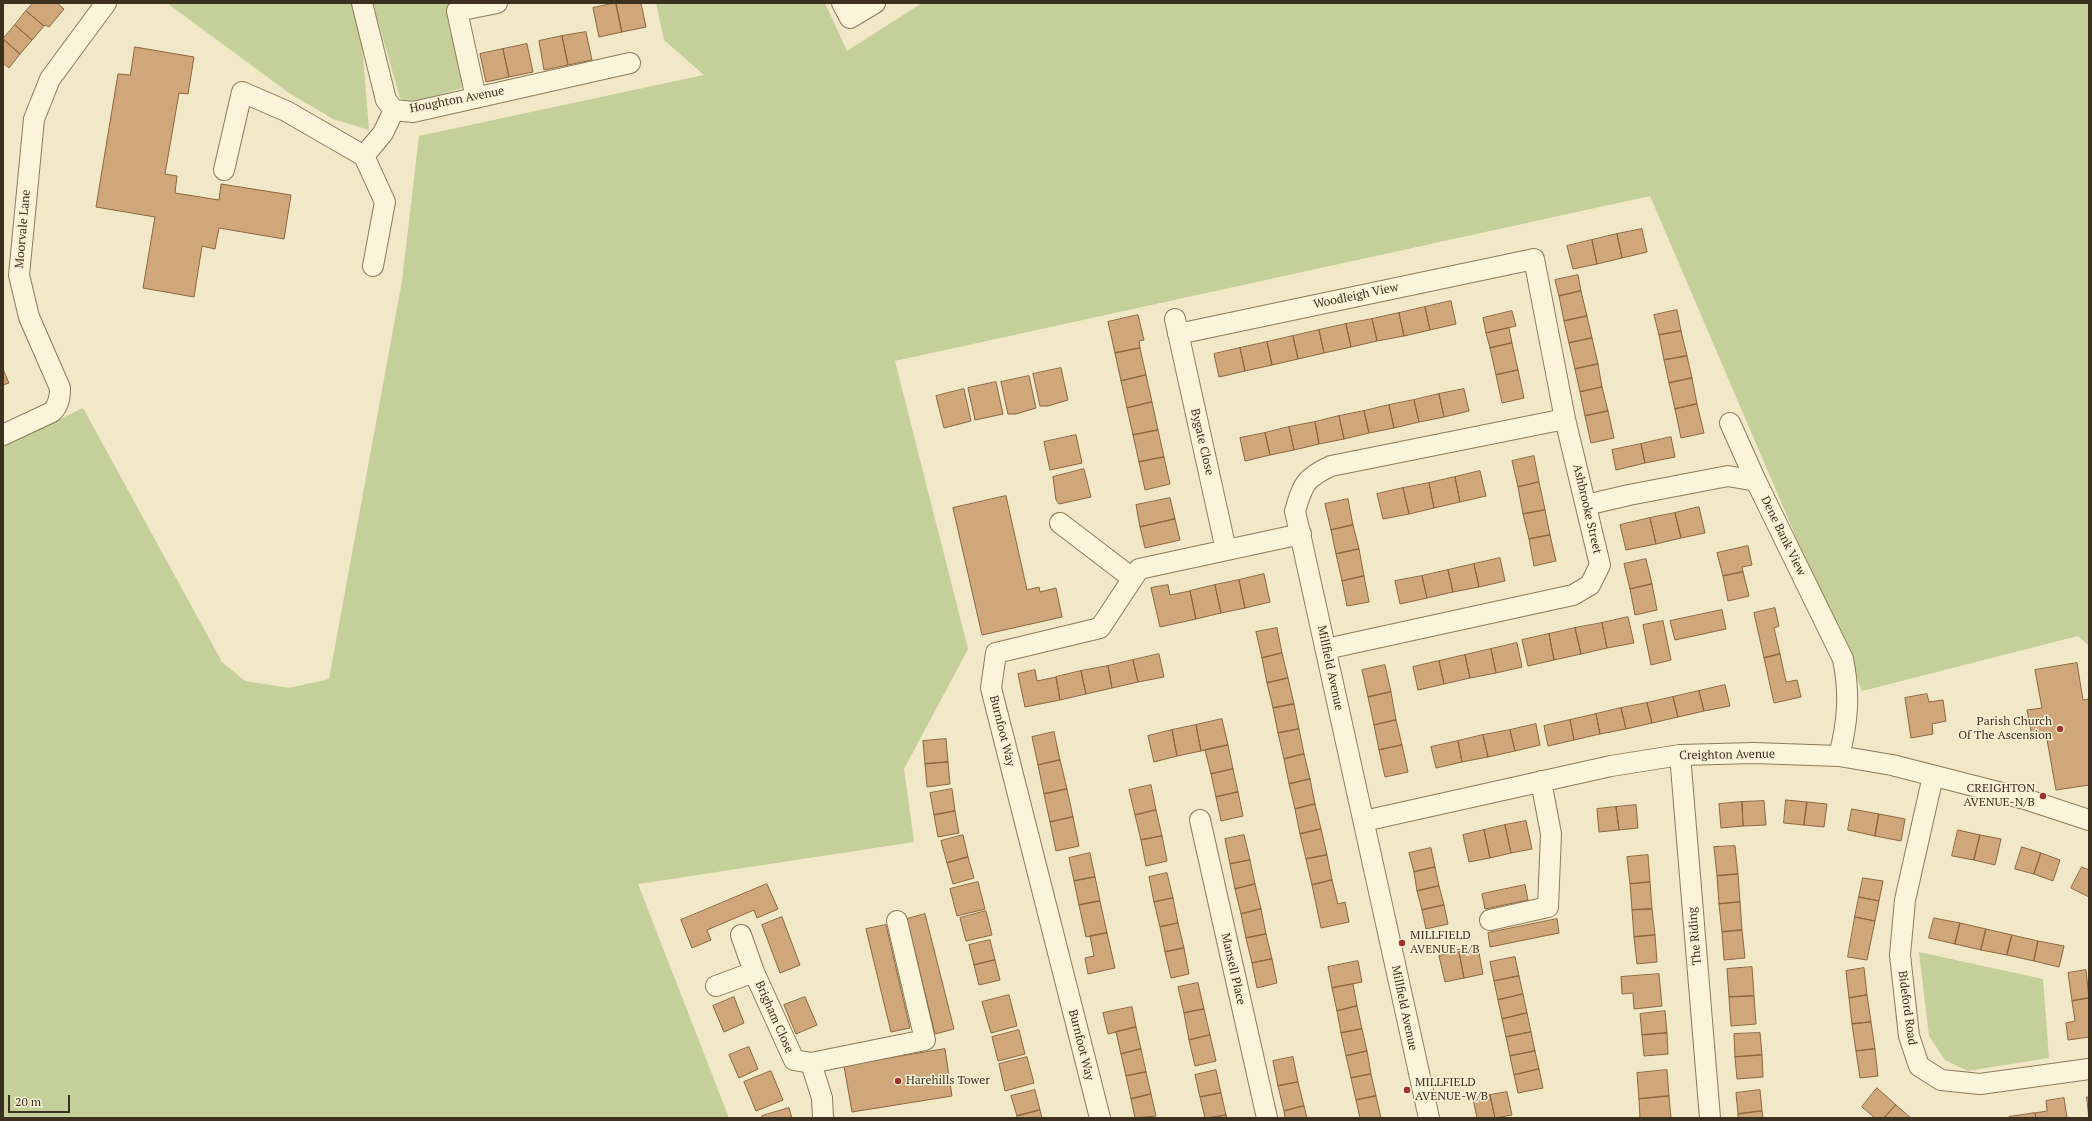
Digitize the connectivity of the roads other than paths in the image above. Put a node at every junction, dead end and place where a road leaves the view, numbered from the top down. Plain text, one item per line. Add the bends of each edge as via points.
1 (106, 3) edge
2 (362, 3) edge
3 (497, 3) edge
4 (842, 3) edge
5 (875, 3) edge
6 (630, 63) dead end
7 (476, 98) junction
8 (394, 110) junction
9 (364, 156) junction
10 (224, 170) dead end
11 (1534, 259) joint
12 (373, 266) dead end
13 (1176, 326) joint
14 (1565, 419) junction
15 (1730, 423) dead end
16 (3, 435) edge
17 (1756, 481) junction
18 (1586, 505) junction
19 (1060, 522) dead end
20 (1301, 534) junction
21 (1226, 550) junction
22 (1132, 578) junction
23 (1326, 649) junction
24 (1680, 755) junction
25 (1839, 756) junction
26 (1933, 776) junction
27 (1541, 781) junction
28 (1200, 820) dead end
29 (2089, 820) edge
30 (1364, 821) junction
31 (1490, 920) dead end
32 (897, 921) dead end
33 (741, 935) dead end
34 (754, 972) junction
35 (716, 986) dead end
36 (811, 1063) junction
37 (2089, 1069) edge
38 (823, 1118) edge
39 (1100, 1118) edge
40 (1267, 1118) edge
41 (1429, 1118) edge
42 (1710, 1118) edge

1 - 16 street, Moorvale Lane via 50,79 34,119 19,274 29,317 60,388 60,396 52,412
2 - 8 street, Houghton Avenue via 386,100
3 - 7 street via 457,11
4 - 5 street via 850,18
6 - 7 street, Houghton Avenue
7 - 8 street, Houghton Avenue via 413,112
8 - 9 street via 383,134
9 - 10 street via 286,111 242,92
9 - 12 street via 385,202
11 - 13 street, Woodleigh View
11 - 14 street, Ashbrooke Street
13 - 21 street, Bygate Close
14 - 18 street, Ashbrooke Street
14 - 20 street, Millfield Avenue via 1331,466 1312,475 1301,490 1295,510
15 - 17 street
17 - 18 street, Dene Bank View via 1728,476
17 - 25 street, Dene Bank View via 1843,659 1848,684 1848,708
18 - 23 street, Ashbrooke Street via 1600,565 1590,586 1573,595
19 - 22 street
20 - 21 street, Burnfoot Way
20 - 23 street, Millfield Avenue
21 - 22 street, Burnfoot Way via 1138,569
22 - 39 street, Burnfoot Way via 1100,628 996,653 991,688
23 - 30 street, Millfield Avenue
24 - 25 street, Creighton Avenue via 1754,753
24 - 27 street, Creighton Avenue
24 - 42 street, The Riding
25 - 26 street, Creighton Avenue via 1892,765
26 - 29 street, Creighton Avenue via 2026,799
26 - 37 street, Bideford Road via 1905,900 1900,955 1909,1036 1918,1066 1940,1080 1980,1084
27 - 30 street, Creighton Avenue
27 - 31 street via 1551,834 1548,907
28 - 40 street, Mansell Place
30 - 41 street, Millfield Avenue
32 - 36 street via 925,1040
33 - 34 street, Brigham Close
34 - 35 street, Brigham Close
34 - 36 street, Brigham Close via 794,1060
36 - 38 street via 822,1098

